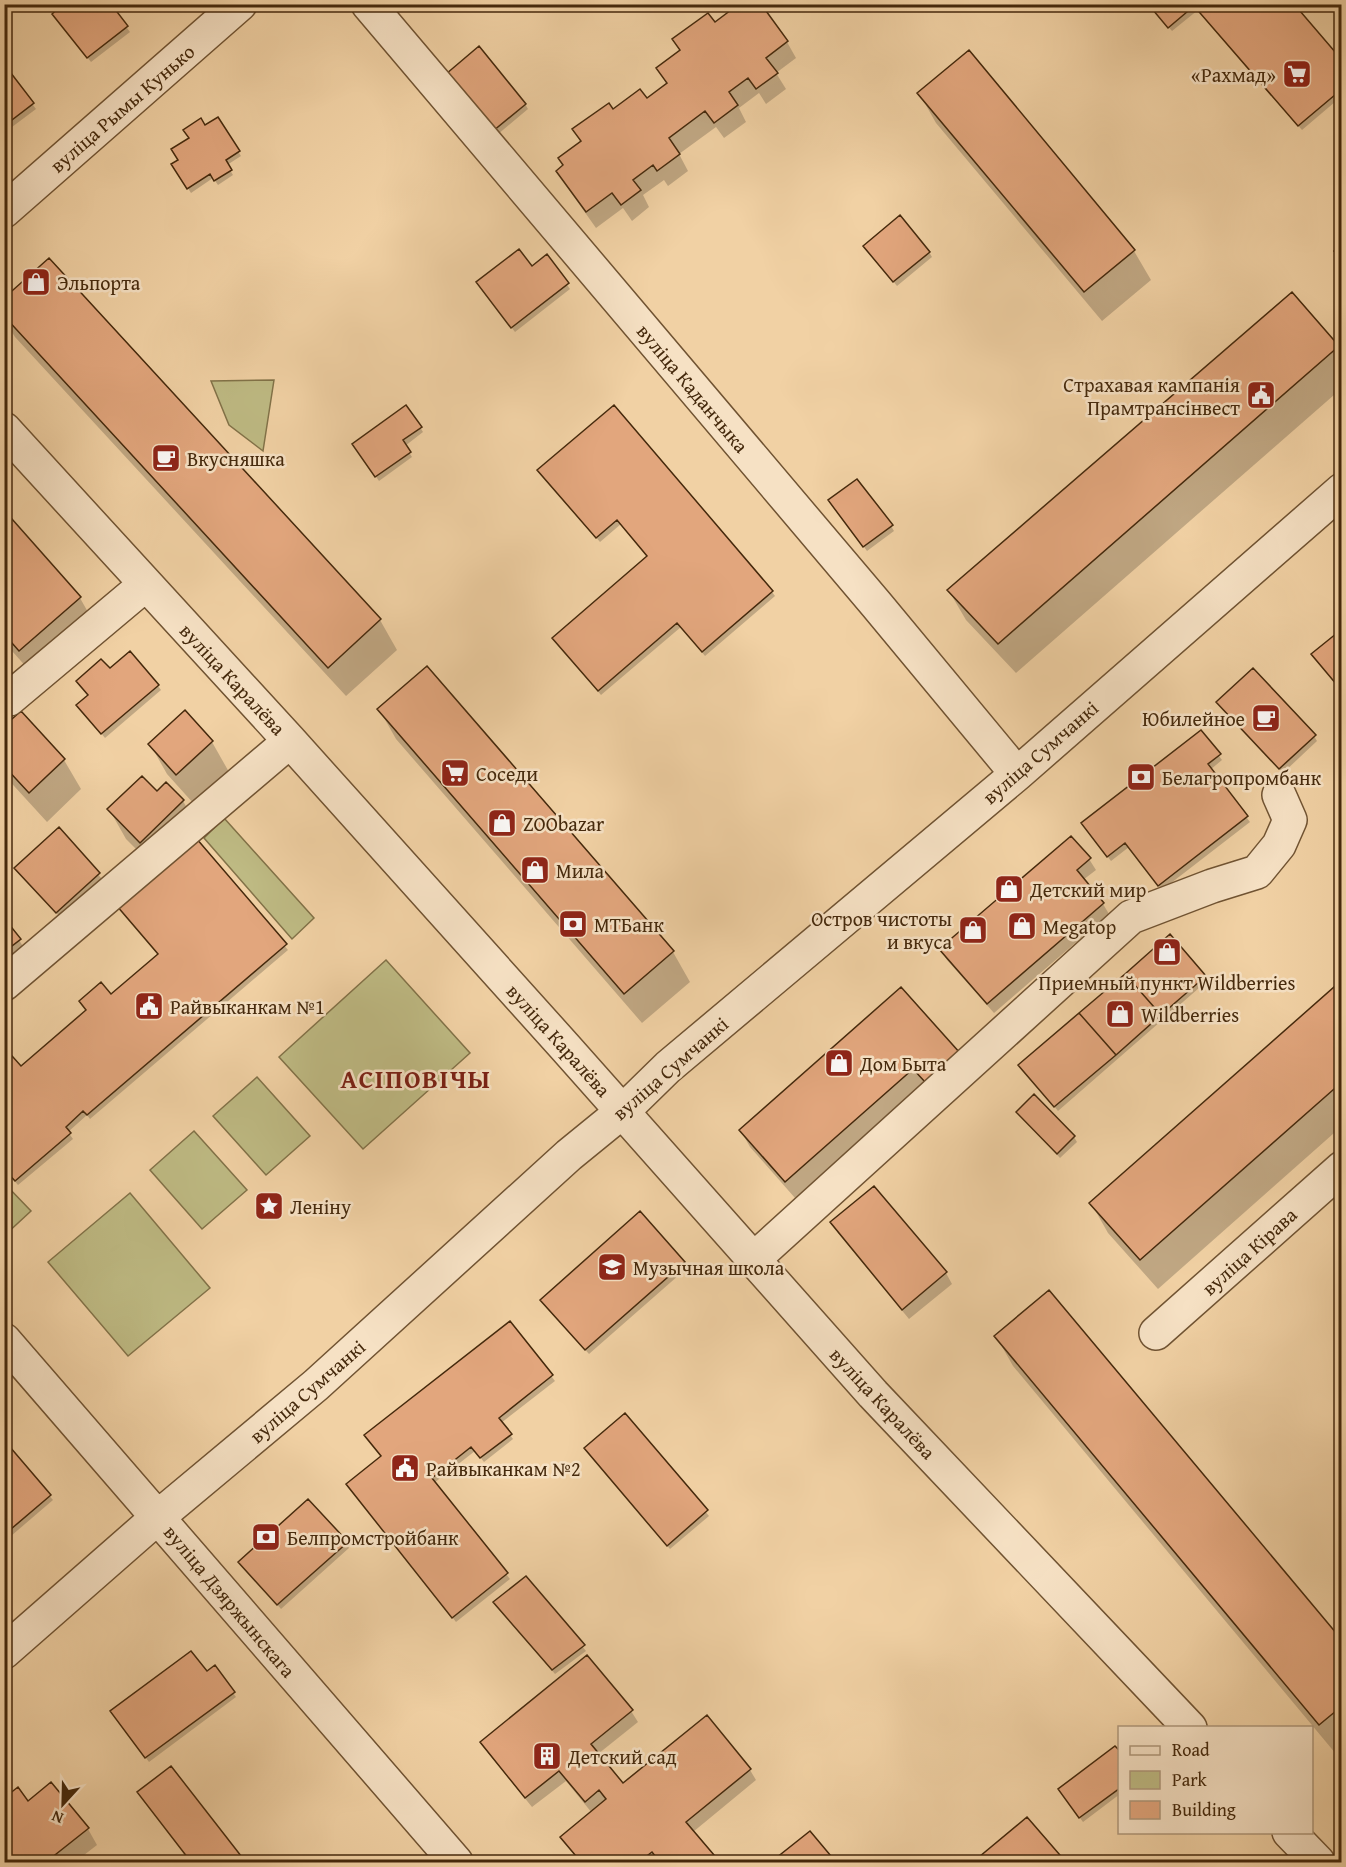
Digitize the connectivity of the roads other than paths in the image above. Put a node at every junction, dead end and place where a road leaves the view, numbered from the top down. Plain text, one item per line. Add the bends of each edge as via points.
1 (240, 4) edge
2 (368, 4) edge
3 (4, 211) edge
4 (4, 429) edge
5 (1341, 490) edge
6 (146, 584) junction
7 (4, 694) edge
8 (290, 741) junction
9 (1017, 774) junction
10 (1279, 795) dead end
11 (4, 984) edge
12 (623, 1111) junction
13 (1341, 1168) edge
14 (754, 1259) junction
15 (1156, 1333) dead end
16 (4, 1340) edge
17 (158, 1516) junction
18 (4, 1652) edge
19 (1188, 1726) edge
20 (1290, 1834) edge
21 (456, 1863) edge
22 (1318, 1863) edge

1 - 3 street, вуліца Рымы Кунько
2 - 9 street, вуліца Каданчыка
4 - 6 street, вуліца Каралёва
5 - 9 street, вуліца Сумчанкі
6 - 7 street via 9,699
6 - 8 street, вуліца Каралёва
8 - 11 street
8 - 12 street, вуліца Каралёва
9 - 12 street, вуліца Сумчанкі via 668,1068
10 - 14 street via 1290,820 1279,845 1257,872 1131,917
12 - 14 street, вуліца Каралёва
12 - 17 street, вуліца Сумчанкі via 569,1155 316,1385
13 - 15 street, вуліца Кірава
14 - 19 street, вуліца Каралёва via 873,1394
16 - 17 street, вуліца Дзяржынскага
17 - 18 street, вуліца Сумчанкі
17 - 21 street, вуліца Дзяржынскага
20 - 22 street

